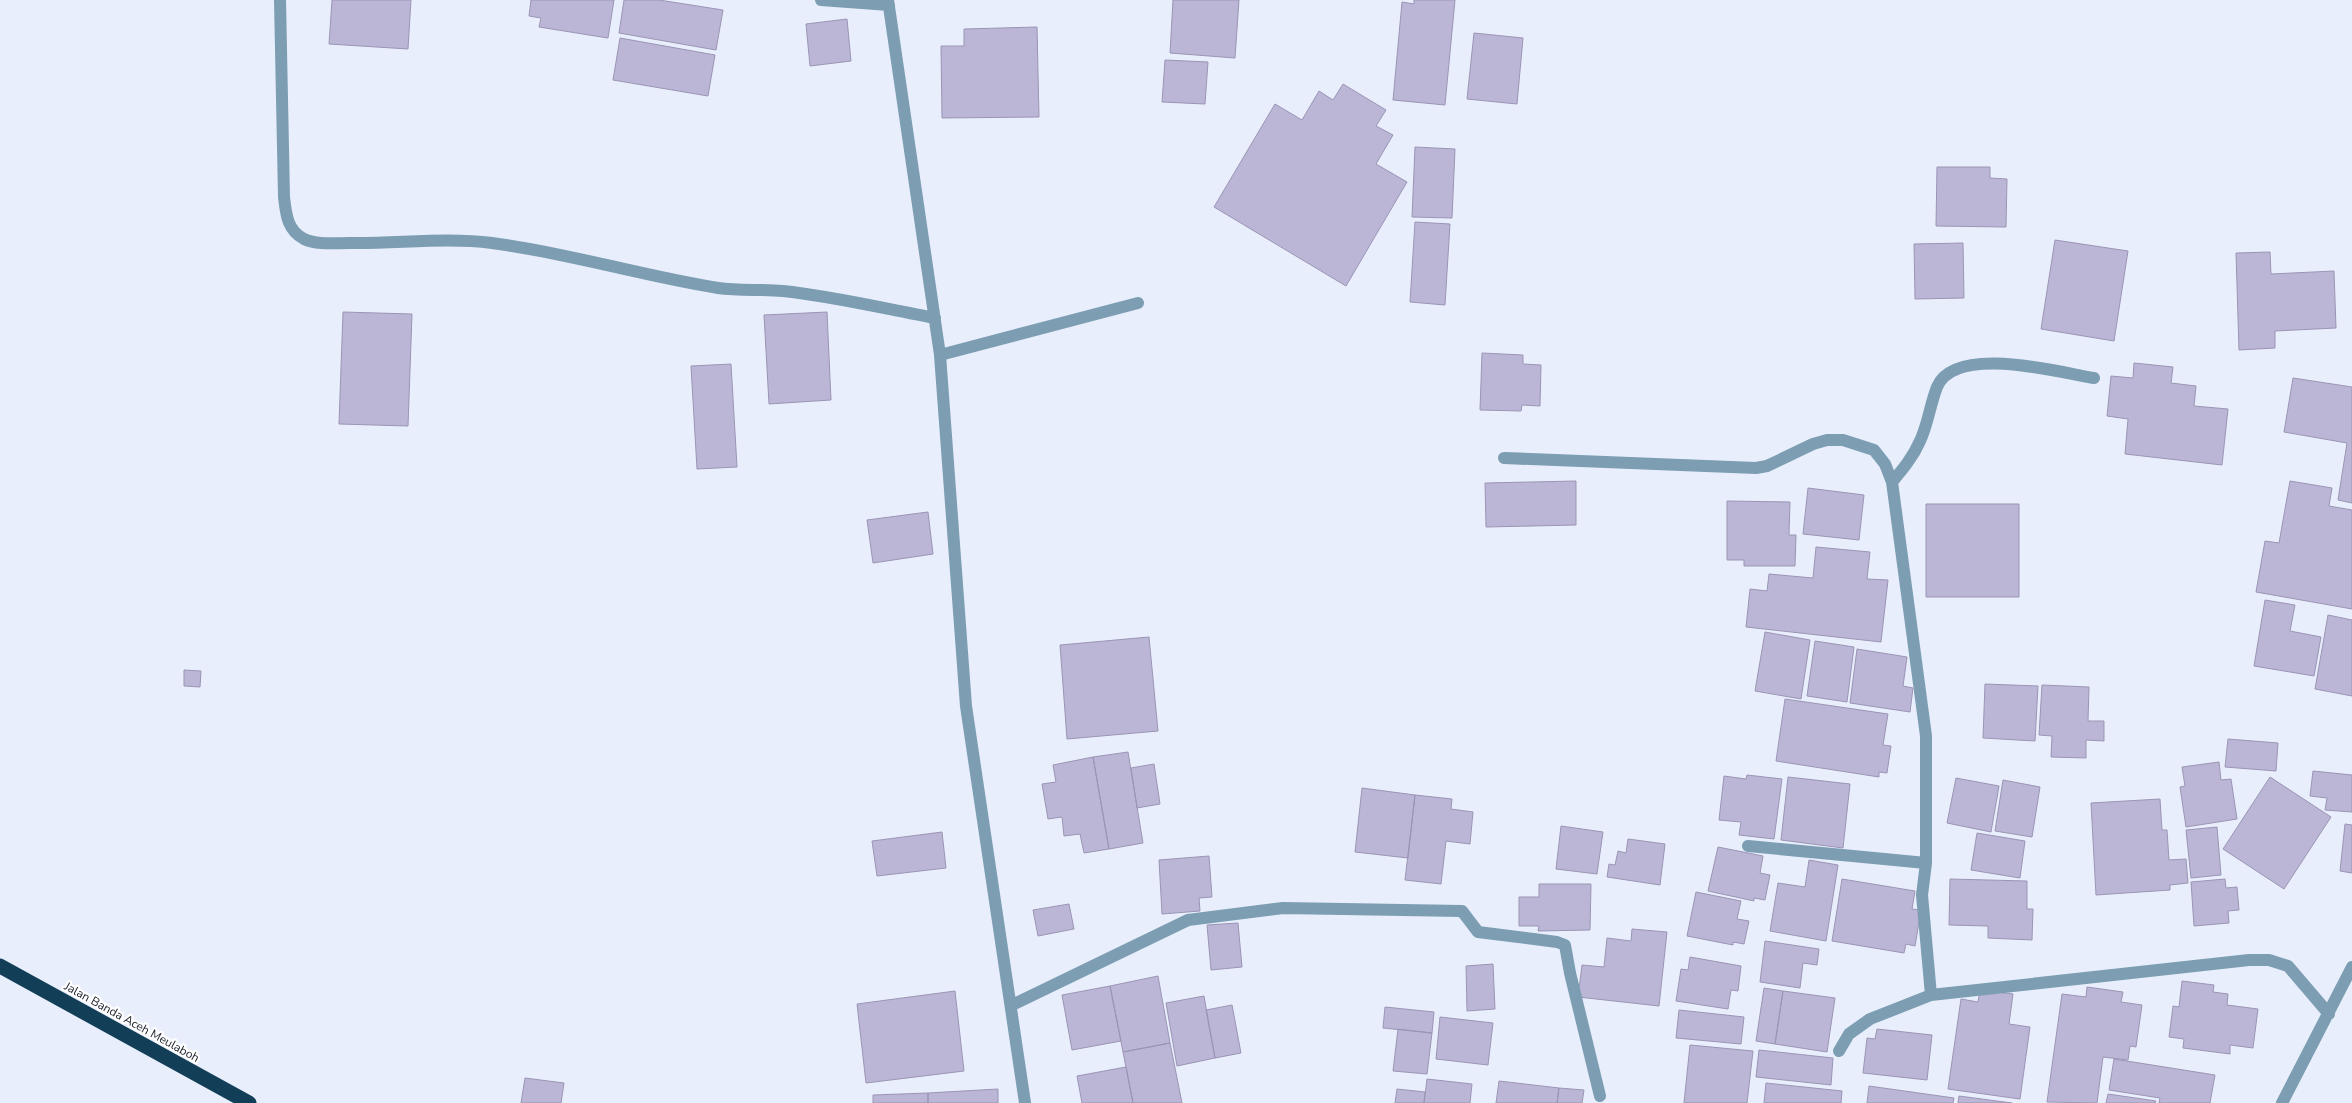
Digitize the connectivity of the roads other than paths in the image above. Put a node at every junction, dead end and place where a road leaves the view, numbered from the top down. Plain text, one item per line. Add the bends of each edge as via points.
1 (280, 0) edge
2 (821, 0) edge
3 (888, 3) edge
4 (1138, 303) dead end
5 (935, 318) junction
6 (940, 355) junction
7 (2094, 378) dead end
8 (1504, 458) dead end
9 (1892, 482) junction
10 (1748, 846) dead end
11 (1926, 863) junction
12 (0, 966) edge
13 (2352, 968) edge
14 (1931, 995) junction
15 (1012, 1005) junction
16 (2329, 1014) junction
17 (1839, 1051) dead end
18 (1600, 1096) dead end
19 (249, 1103) edge
20 (1025, 1103) edge
21 (2282, 1103) edge

1 - 5 street via 286,217 292,230 304,239 320,243 491,243 721,288 783,291
2 - 3 street
3 - 5 street
4 - 6 street
5 - 6 street
6 - 15 street via 966,706
7 - 9 street via 1995,362 1956,367 1938,385 1921,440 1909,462
8 - 9 street via 1756,468 1813,444 1844,440 1874,450 1885,464
9 - 11 street via 1926,736
10 - 11 street
11 - 14 street via 1922,895
12 - 19 highway, Jalan Banda Aceh Meulaboh
13 - 16 street
14 - 16 street via 2269,960 2288,966
14 - 17 street via 1870,1019 1849,1034
15 - 18 street via 1188,920 1283,908 1462,911 1478,932 1565,945
15 - 20 street
16 - 21 street

